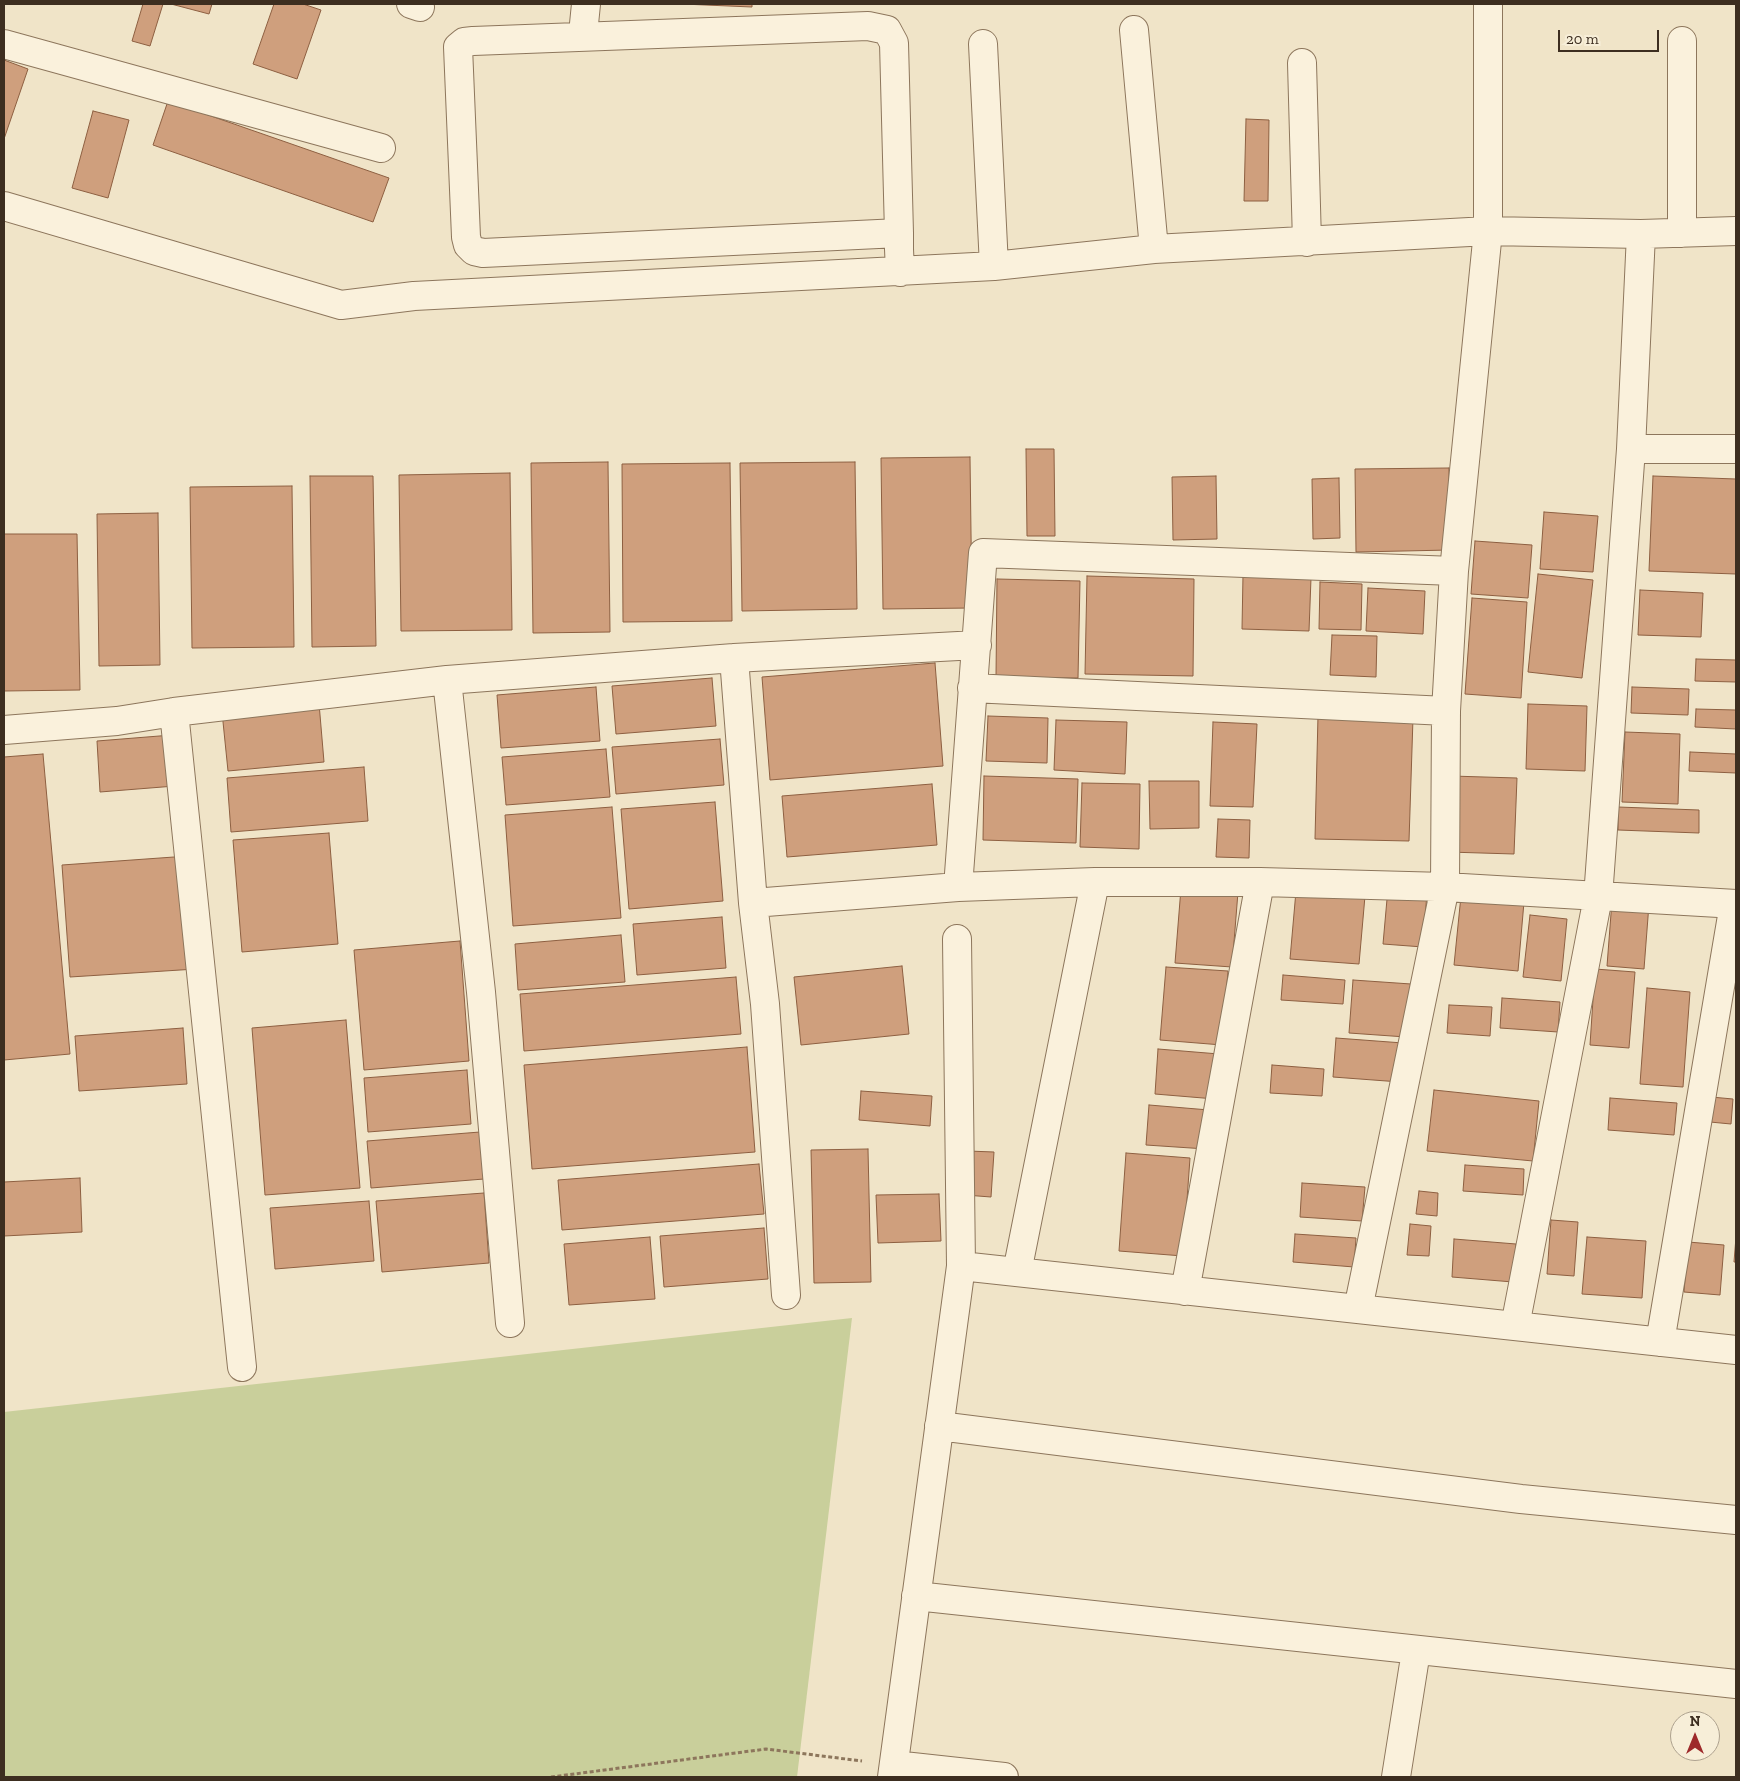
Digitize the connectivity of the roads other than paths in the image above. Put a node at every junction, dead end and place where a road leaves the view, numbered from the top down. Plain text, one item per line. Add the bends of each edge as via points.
1 (1488, 4) edge
2 (1134, 30) dead end
3 (1682, 40) dead end
4 (4, 44) edge
5 (983, 44) dead end
6 (1302, 63) dead end
7 (381, 148) dead end
8 (4, 206) edge
9 (1488, 231) junction
10 (1736, 232) edge
11 (899, 233) junction
12 (1682, 233) junction
13 (1641, 234) junction
14 (1307, 242) junction
15 (1154, 248) junction
16 (994, 266) junction
17 (900, 272) junction
18 (1631, 449) junction
19 (1736, 449) edge
20 (1454, 571) junction
21 (976, 645) junction
22 (734, 658) junction
23 (447, 680) junction
24 (972, 688) junction
25 (1446, 711) junction
26 (174, 712) junction
27 (4, 730) edge
28 (1095, 882) junction
29 (1260, 882) junction
30 (958, 887) junction
31 (1444, 887) junction
32 (1598, 897) junction
33 (753, 903) junction
34 (1735, 904) edge
35 (957, 939) dead end
36 (960, 1266) junction
37 (1017, 1272) junction
38 (1186, 1291) junction
39 (786, 1295) dead end
40 (1358, 1309) junction
41 (510, 1323) dead end
42 (1514, 1326) junction
43 (1660, 1342) junction
44 (1736, 1350) edge
45 (242, 1367) dead end
46 (939, 1426) junction
47 (1736, 1520) edge
48 (916, 1596) junction
49 (1416, 1651) junction
50 (1736, 1684) edge
51 (893, 1771) edge
52 (1004, 1777) edge
53 (1396, 1777) edge

1 - 9 street
2 - 15 street
3 - 12 street
4 - 7 street
5 - 16 street
6 - 14 street
8 - 17 street via 341,305 414,296
9 - 13 street
9 - 14 street
9 - 20 street
10 - 12 street
11 - 11 street via 894,43 887,30 868,26 473,40 458,47 466,237 474,251
11 - 17 street
12 - 13 street
13 - 18 street
14 - 15 street
15 - 16 street
16 - 17 street
18 - 19 street
18 - 32 street
20 - 21 street via 983,553
20 - 25 street
21 - 22 street
21 - 24 street
22 - 23 street
22 - 33 street
23 - 26 street
23 - 41 street via 481,992
24 - 25 street
24 - 30 street
25 - 31 street
26 - 27 street via 117,721
26 - 45 street
28 - 29 street
28 - 30 street
28 - 37 street
29 - 31 street
29 - 38 street
30 - 33 street
31 - 32 street
31 - 40 street
32 - 34 street
32 - 42 street
33 - 39 street via 765,1004
34 - 43 street
35 - 36 street
36 - 37 street
36 - 46 street
37 - 38 street
38 - 40 street
40 - 42 street
42 - 43 street
43 - 44 street
46 - 47 street via 1521,1499
46 - 48 street
48 - 49 street
48 - 51 street
49 - 50 street
49 - 53 street
51 - 52 street

